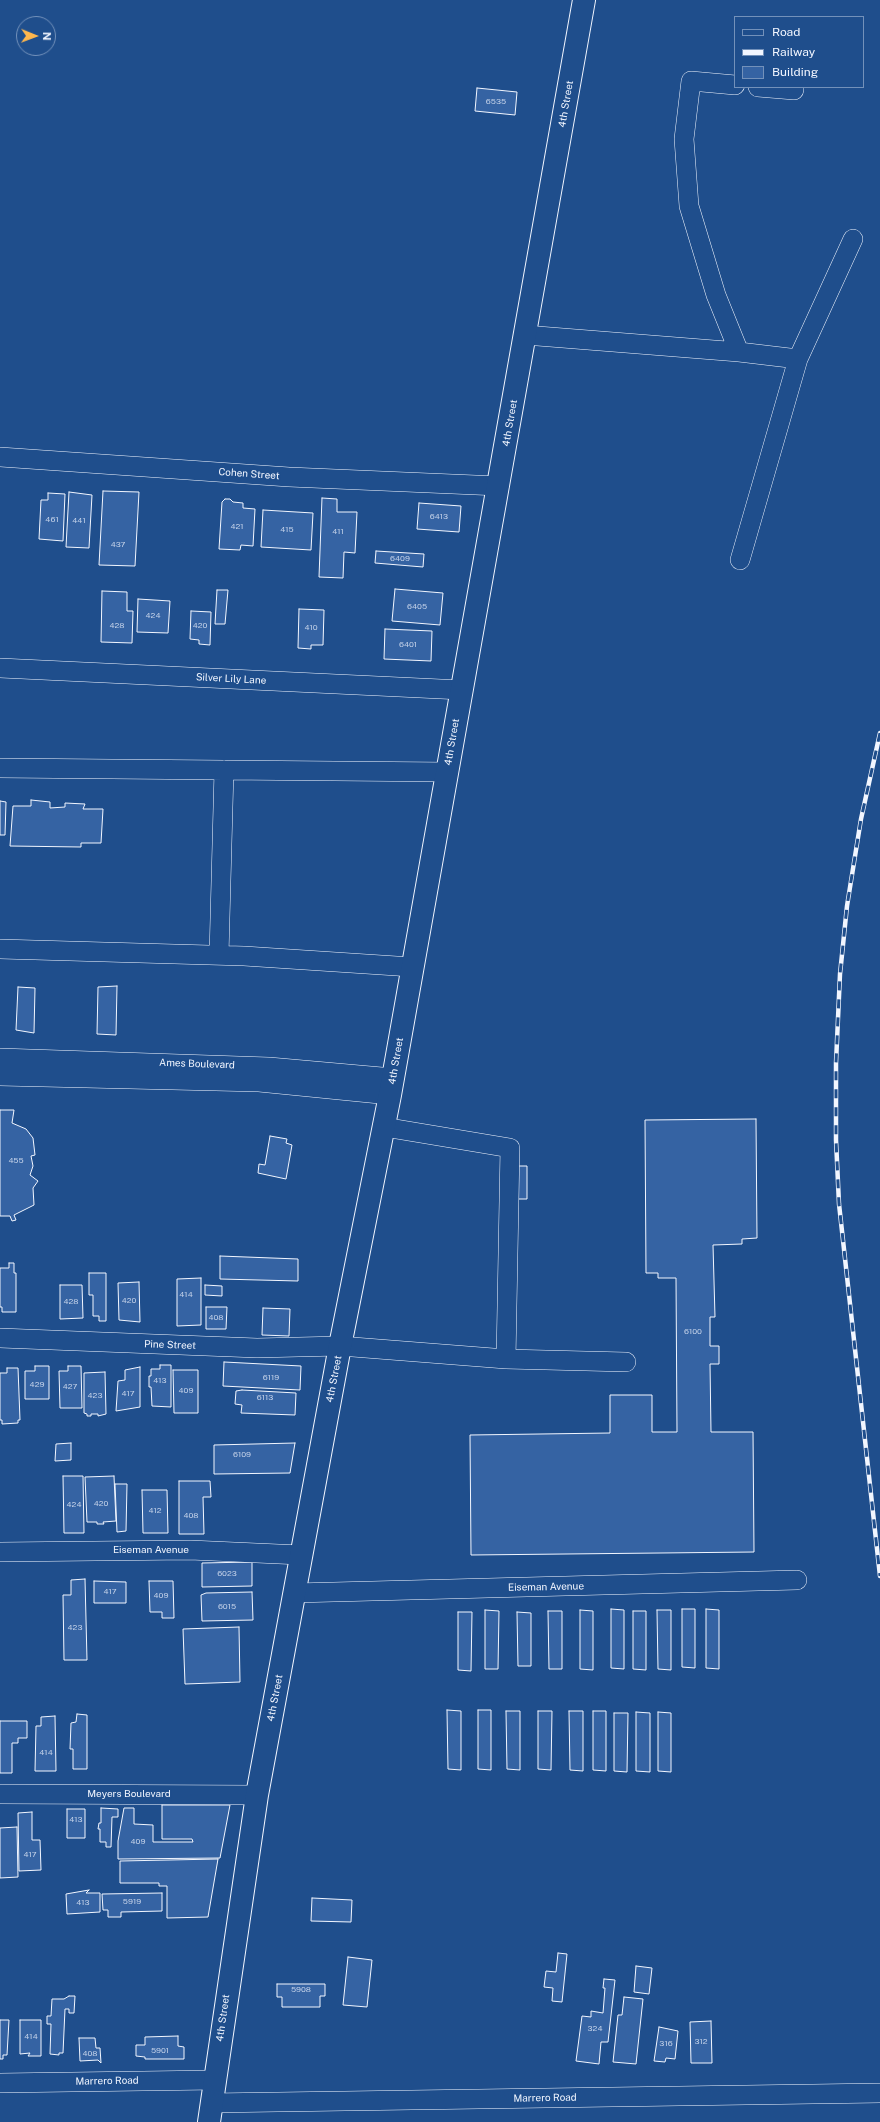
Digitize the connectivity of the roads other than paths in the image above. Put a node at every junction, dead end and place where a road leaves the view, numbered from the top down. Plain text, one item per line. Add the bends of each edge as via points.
1 (584, 0) edge
2 (734, 85) edge
3 (770, 88) edge
4 (794, 90) dead end
5 (853, 239) dead end
6 (526, 335) junction
7 (740, 352) junction
8 (798, 359) junction
9 (0, 457) edge
10 (499, 486) junction
11 (740, 560) dead end
12 (0, 668) edge
13 (462, 690) junction
14 (0, 768) edge
15 (224, 770) junction
16 (447, 772) junction
17 (0, 949) edge
18 (219, 955) junction
19 (412, 967) junction
20 (0, 1058) edge
21 (0, 1076) edge
22 (391, 1087) junction
23 (384, 1127) junction
24 (0, 1338) edge
25 (340, 1346) junction
26 (506, 1358) junction
27 (626, 1362) dead end
28 (0, 1552) edge
29 (301, 1555) junction
30 (797, 1580) dead end
31 (295, 1593) junction
32 (0, 1794) edge
33 (257, 1795) junction
34 (214, 2080) junction
35 (0, 2083) edge
36 (880, 2093) edge
37 (210, 2112) edge

1 - 6 main road, 4th Street
2 - 7 street via 691,81 684,139 689,206 716,295
3 - 4 street
5 - 8 street
6 - 7 street
6 - 10 main road, 4th Street
7 - 8 street
8 - 11 street
9 - 10 street, Cohen Street via 289,477
10 - 13 main road, 4th Street
12 - 13 street, Silver Lily Lane
13 - 16 main road, 4th Street
14 - 15 street
15 - 16 street
15 - 18 street
16 - 19 main road, 4th Street
17 - 18 street
18 - 19 street
19 - 22 main road, 4th Street
20 - 22 street, Ames Boulevard via 269,1067
21 - 22 street, Ames Boulevard
22 - 23 main road, 4th Street
23 - 25 main road, 4th Street
23 - 26 street via 510,1148
24 - 25 street, Pine Street via 257,1348
25 - 26 street, Pine Street
25 - 29 main road, 4th Street
26 - 27 street, Pine Street
28 - 29 street, Eiseman Avenue via 190,1550
29 - 31 main road, 4th Street
30 - 31 street, Eiseman Avenue
31 - 33 main road, 4th Street
32 - 33 street, Meyers Boulevard
33 - 34 main road, 4th Street
34 - 35 street, Marrero Road
34 - 37 main road, 4th Street
36 - 37 street, Marrero Road

